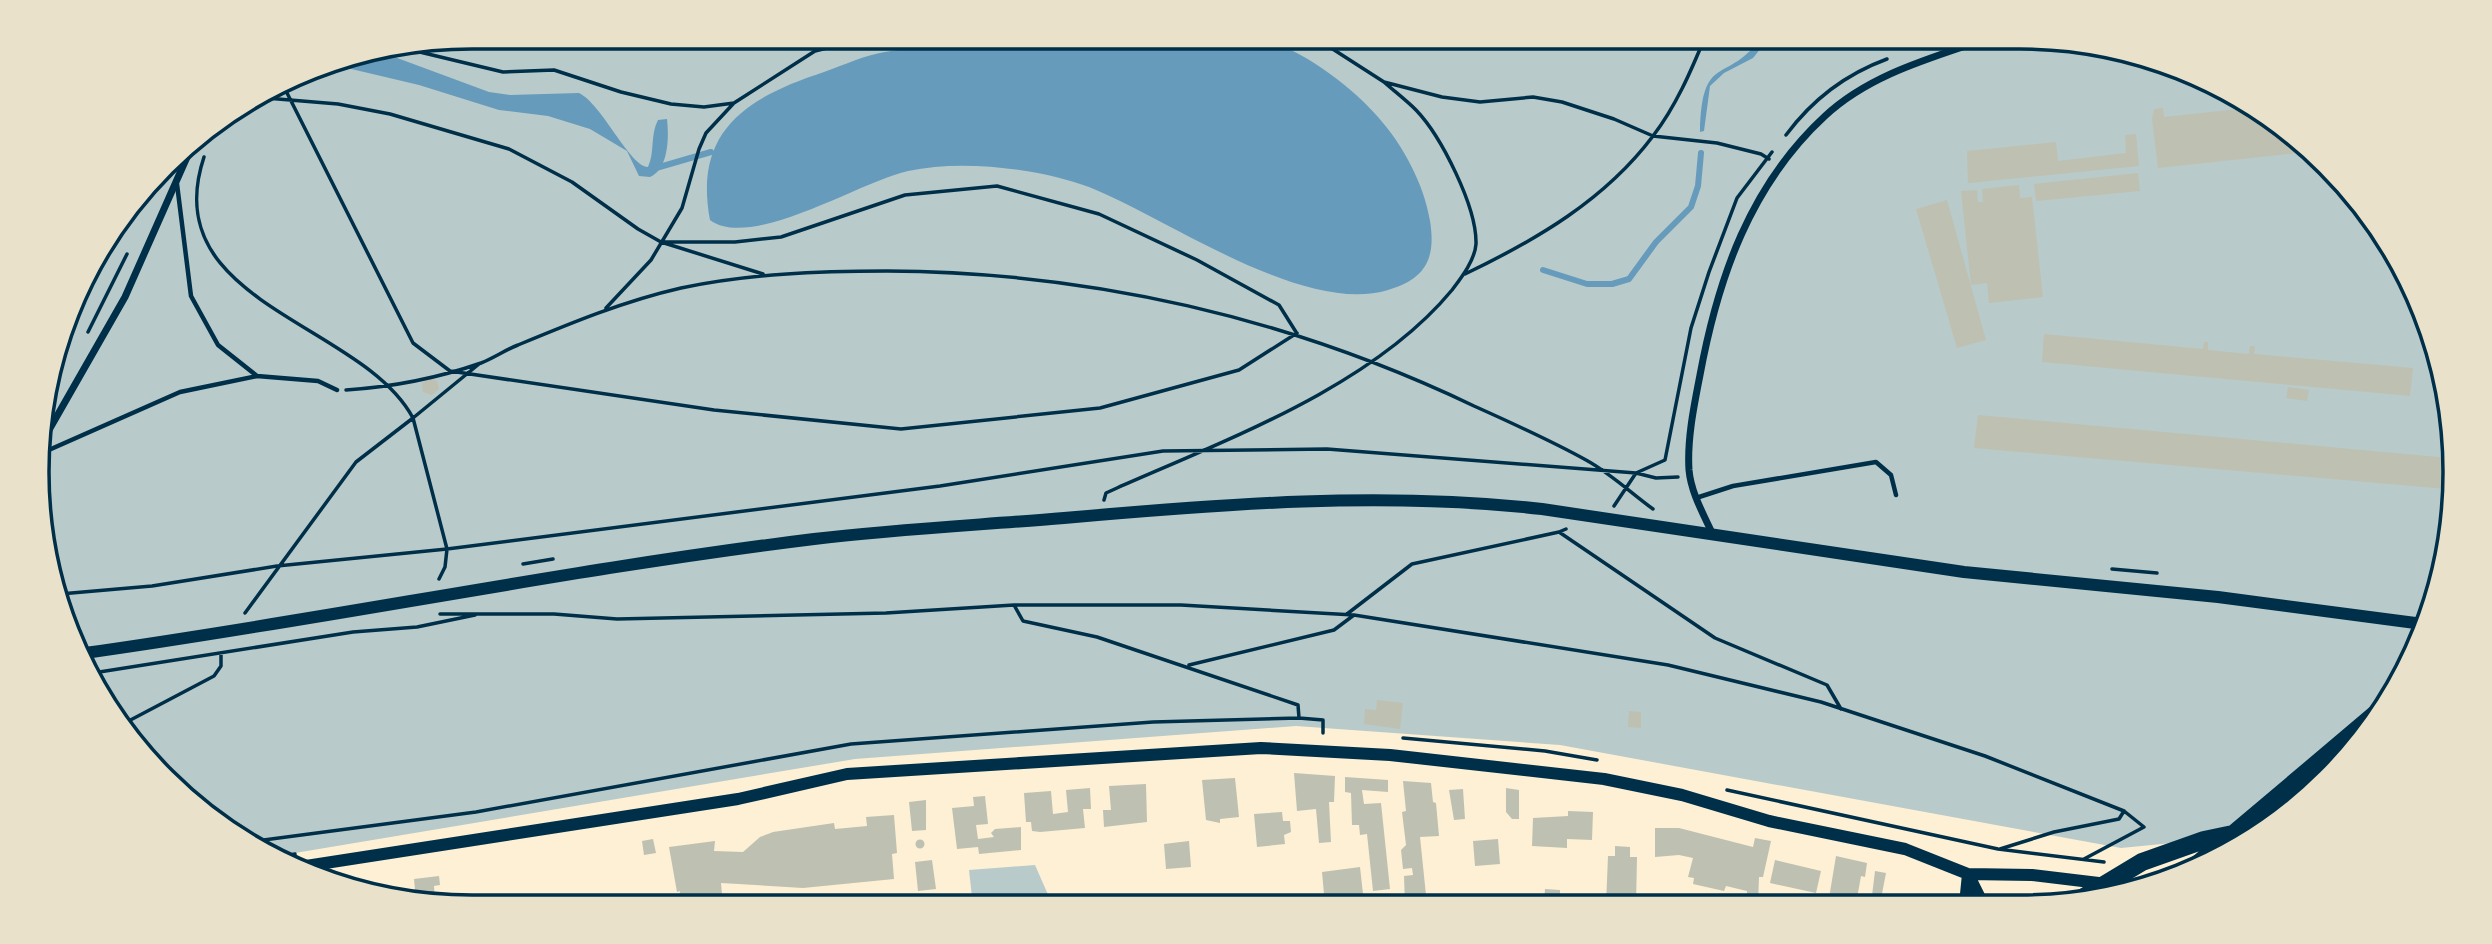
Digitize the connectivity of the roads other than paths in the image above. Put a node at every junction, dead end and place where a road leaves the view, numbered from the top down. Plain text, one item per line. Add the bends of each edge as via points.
1 (1959, 49) edge
2 (187, 160) edge
3 (177, 184) junction
4 (257, 376) junction
5 (337, 390) road end
6 (52, 424) edge
7 (50, 449) edge
8 (1896, 495) dead end
9 (1696, 498) junction
10 (1713, 535) junction
11 (2415, 623) edge
12 (90, 652) edge
13 (2353, 734) edge
14 (2242, 832) edge
15 (2224, 842) edge
16 (314, 865) edge
17 (1968, 874) junction
18 (2113, 885) edge
19 (2101, 887) edge
20 (1966, 895) edge
21 (1978, 895) edge

1 - 9 street via 1889,74 1825,116 1780,167 1743,227 1715,307 1692,421 1689,474
2 - 3 street
3 - 4 lane via 191,296 218,345
3 - 6 street via 125,297
4 - 5 lane via 318,381
4 - 7 lane via 180,391
8 - 9 lane via 1891,475 1876,462 1733,486
9 - 10 street
10 - 11 street via 1964,572 2218,597
10 - 12 street via 1475,502 1332,499 844,537 602,569 220,635
13 - 15 highway
14 - 19 highway via 2142,862
16 - 17 street via 738,799 847,774 1261,748 1390,755 1604,779 1682,794 1769,821 1905,849
17 - 18 street via 2032,875
17 - 20 street
17 - 21 street

